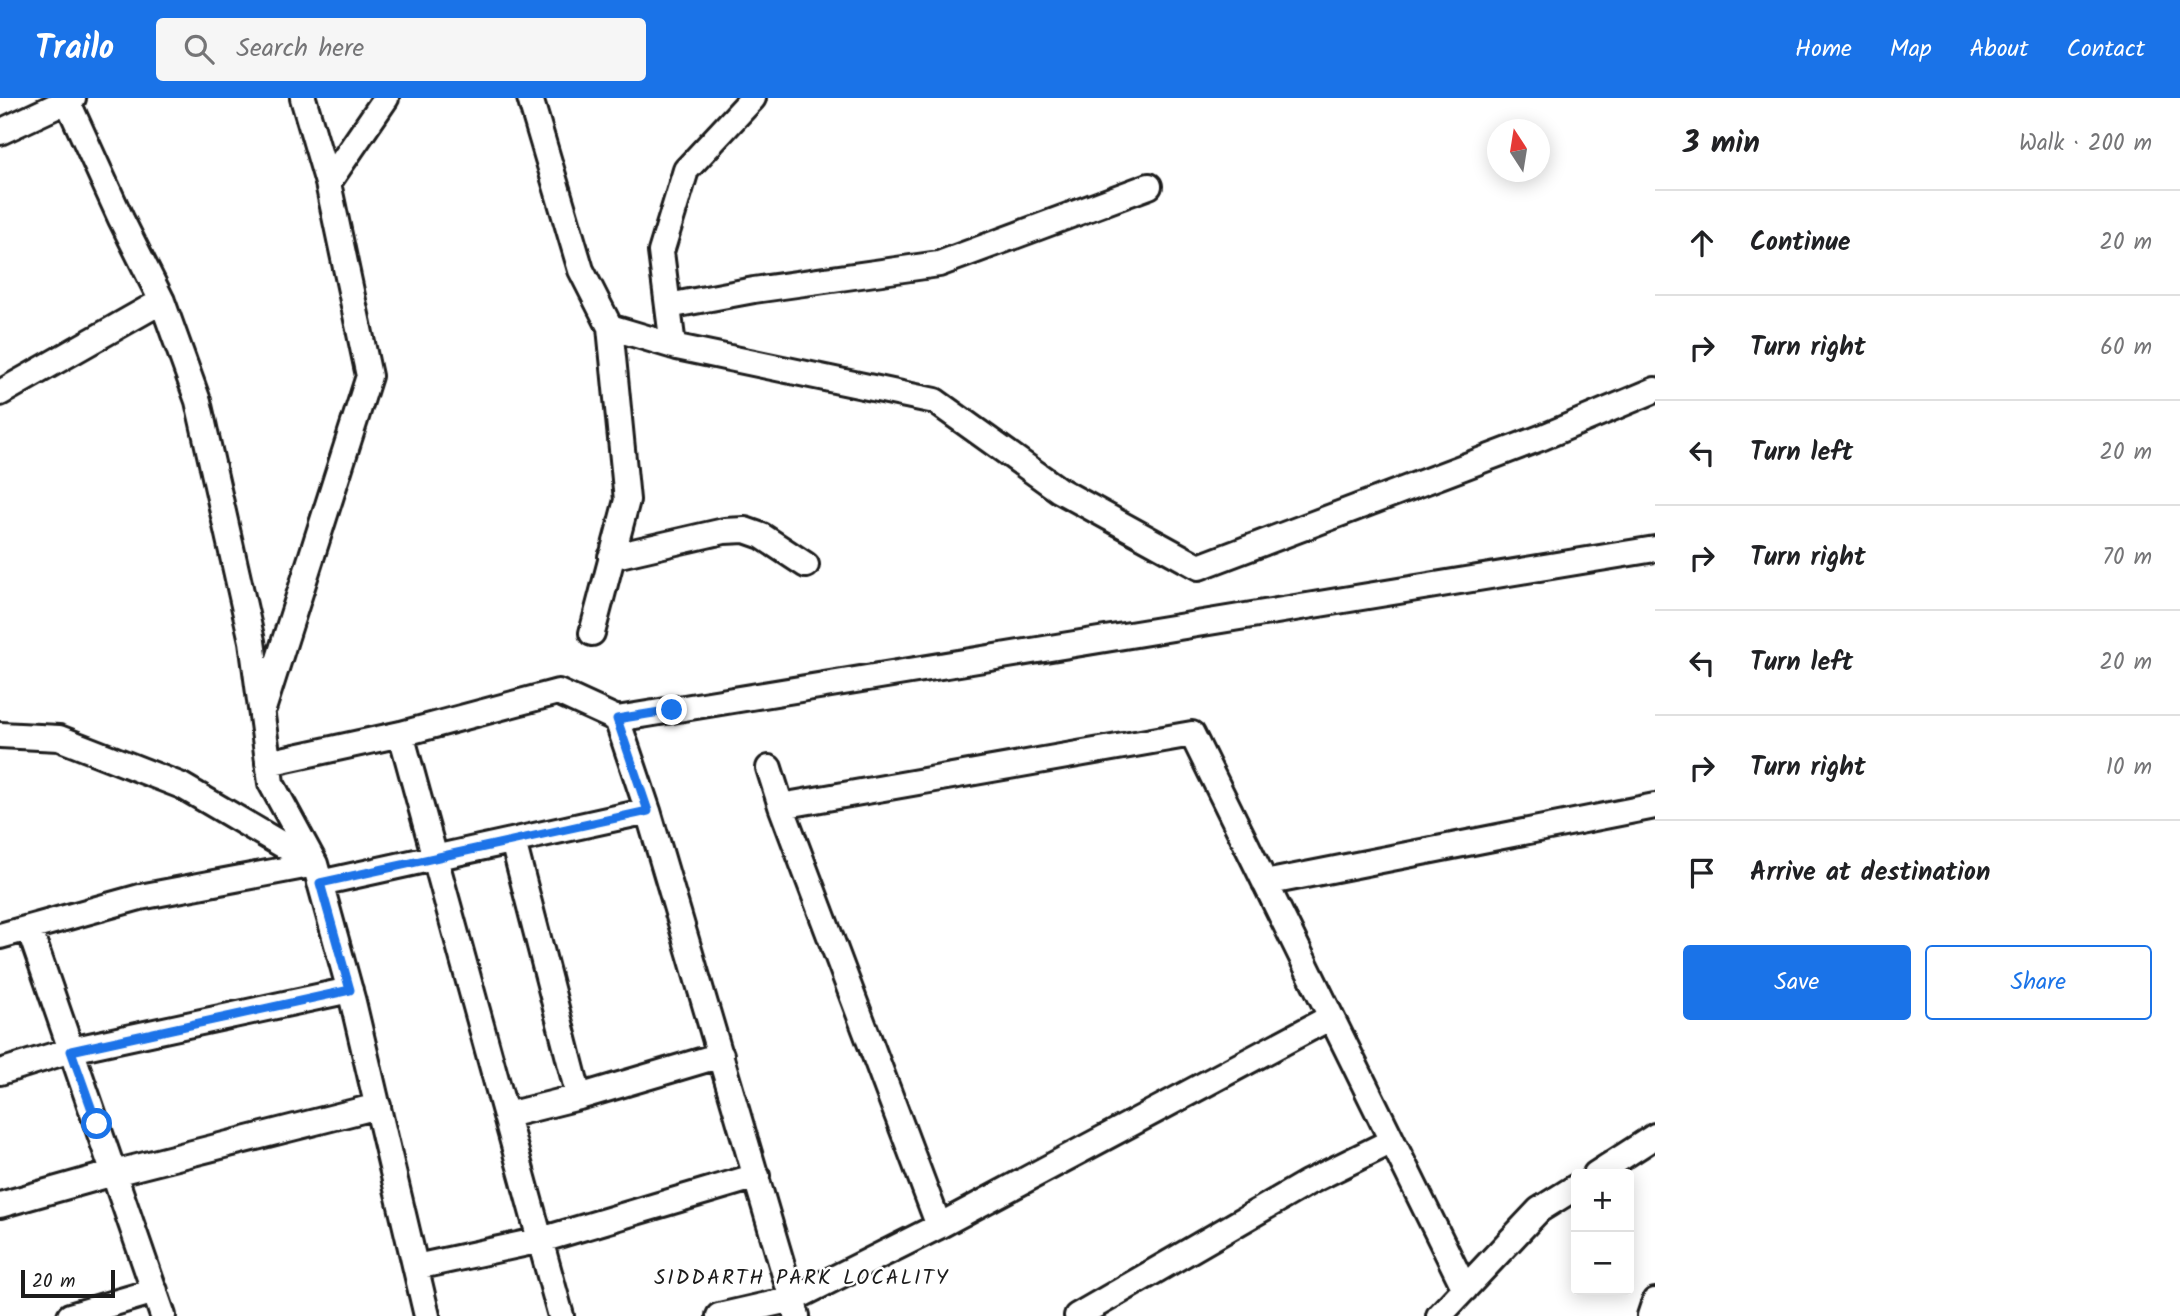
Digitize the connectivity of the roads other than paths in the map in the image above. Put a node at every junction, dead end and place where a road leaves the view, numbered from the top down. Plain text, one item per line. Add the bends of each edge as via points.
1 (303, 98) edge
2 (386, 98) edge
3 (530, 98) edge
4 (753, 98) edge
5 (69, 99) edge
6 (0, 132) edge
7 (328, 183) junction
8 (1150, 186) dead end
9 (162, 301) junction
10 (668, 306) junction
11 (610, 327) junction
12 (673, 346) junction
13 (1655, 390) edge
14 (0, 393) edge
15 (1655, 549) edge
16 (611, 557) junction
17 (806, 565) dead end
18 (592, 633) dead end
19 (262, 715) junction
20 (617, 719) junction
21 (401, 734) junction
22 (0, 735) edge
23 (268, 764) junction
24 (769, 768) dead end
25 (781, 806) junction
26 (1655, 806) edge
27 (648, 811) junction
28 (513, 841) junction
29 (436, 858) junction
30 (317, 874) junction
31 (1265, 883) junction
32 (29, 928) junction
33 (0, 936) edge
34 (350, 990) junction
35 (1331, 1017) junction
36 (71, 1051) junction
37 (721, 1055) junction
38 (0, 1072) edge
39 (579, 1097) junction
40 (377, 1106) junction
41 (507, 1115) junction
42 (1655, 1136) edge
43 (1392, 1141) junction
44 (1604, 1169) edge
45 (114, 1173) junction
46 (757, 1176) junction
47 (1571, 1190) edge
48 (0, 1205) edge
49 (939, 1226) junction
50 (541, 1240) junction
51 (416, 1267) junction
52 (1465, 1289) junction
53 (155, 1291) junction
54 (1655, 1301) edge
55 (795, 1307) edge
56 (70, 1316) edge
57 (163, 1316) edge
58 (427, 1316) edge
59 (561, 1316) edge
60 (719, 1316) edge
61 (1077, 1316) edge
62 (1439, 1316) edge
63 (1650, 1316) edge

1 - 7 street
2 - 7 street
3 - 11 street via 581,270
4 - 10 street via 686,170 661,252
5 - 6 street
5 - 9 street
7 - 19 street via 369,376
8 - 10 street via 939,264
9 - 14 street
9 - 19 street via 198,401 253,641
10 - 12 street
11 - 12 street
11 - 16 street via 627,500
12 - 13 street via 935,401 1059,491 1199,567 1543,438
15 - 20 street
16 - 17 street via 745,530
16 - 18 street
19 - 23 street
20 - 21 street via 558,692
20 - 27 street
21 - 23 street
21 - 29 street
22 - 30 street via 60,738 182,786
23 - 30 street via 271,783
24 - 25 street
25 - 31 street via 1192,734
25 - 49 street
26 - 31 street
27 - 28 street
27 - 37 street
28 - 29 street
28 - 39 street
29 - 30 street
29 - 41 street
30 - 32 street via 140,897
30 - 34 street
31 - 35 street
32 - 33 street
32 - 36 street
34 - 36 street
34 - 40 street
35 - 43 street
35 - 49 street
36 - 38 street
36 - 45 street
37 - 39 street
37 - 46 street
39 - 41 street
40 - 45 street
40 - 51 street
41 - 50 street
42 - 44 street
43 - 52 street
43 - 61 street via 1307,1183
45 - 48 street
45 - 53 street
46 - 50 street
46 - 55 street
47 - 52 street via 1539,1210
49 - 55 street
50 - 51 street
50 - 59 street
51 - 58 street
52 - 62 street
53 - 56 street
53 - 57 street
54 - 63 street
55 - 60 street

